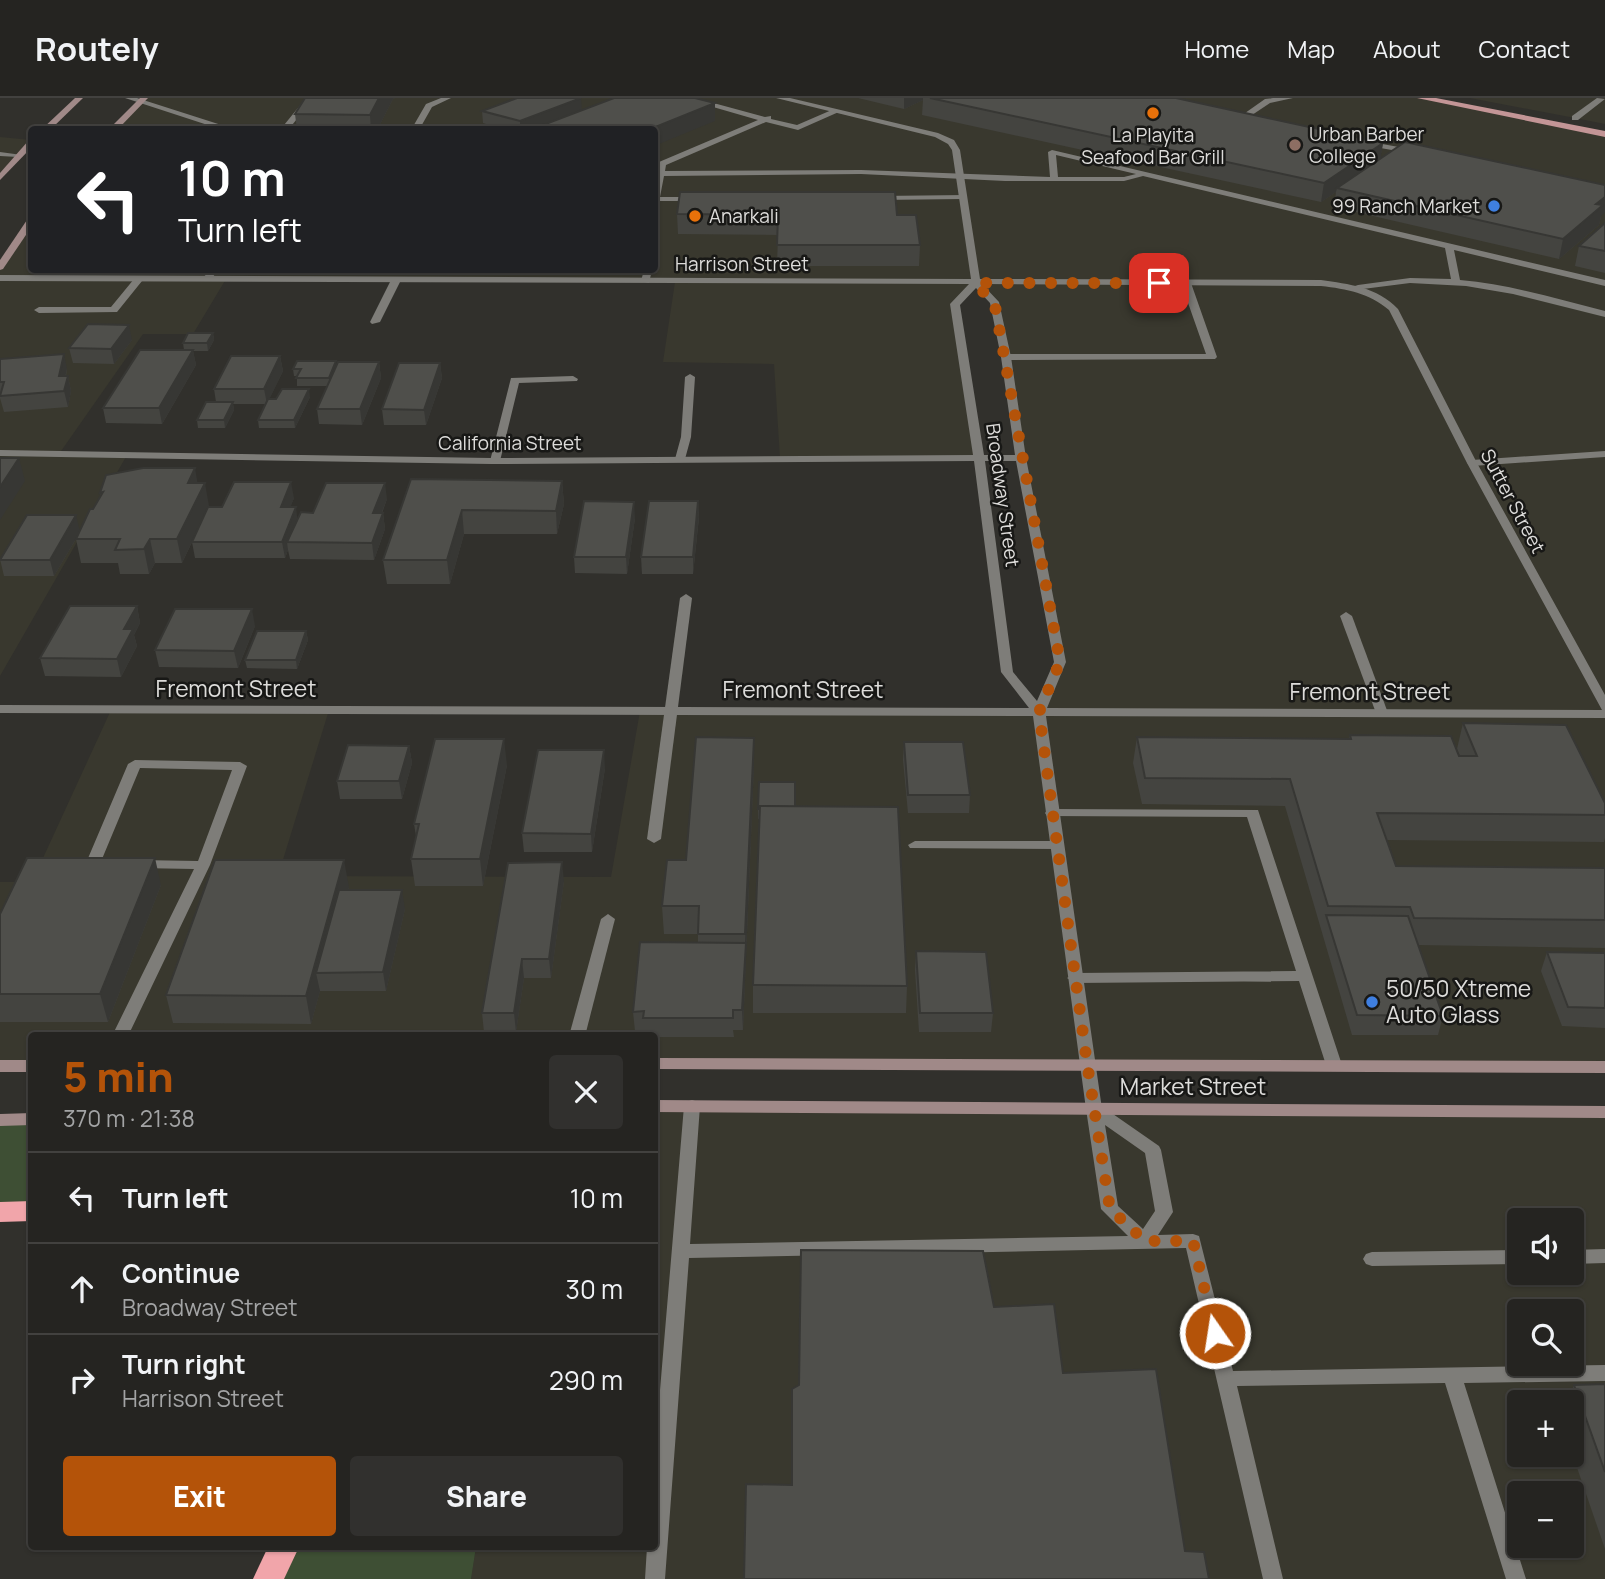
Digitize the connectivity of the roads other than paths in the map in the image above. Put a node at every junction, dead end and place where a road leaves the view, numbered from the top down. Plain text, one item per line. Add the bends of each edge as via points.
1 (79, 98) edge
2 (129, 98) edge
3 (310, 98) edge
4 (447, 98) edge
5 (686, 98) edge
6 (780, 98) edge
7 (1289, 98) edge
8 (1422, 98) edge
9 (1470, 98) edge
10 (1602, 98) edge
11 (143, 100) edge
12 (1268, 100) edge
13 (837, 111) junction
14 (768, 118) junction
15 (1575, 118) junction
16 (1267, 123) edge
17 (1605, 124) edge
18 (49, 126) edge
19 (116, 126) edge
20 (221, 126) edge
21 (287, 126) edge
22 (417, 126) edge
23 (1605, 134) edge
24 (1358, 141) edge
25 (28, 146) edge
26 (0, 154) edge
27 (1424, 154) edge
28 (18, 155) junction
29 (658, 172) edge
30 (658, 174) edge
31 (1145, 175) junction
32 (959, 176) junction
33 (0, 178) edge
34 (1054, 178) junction
35 (962, 197) junction
36 (871, 198) edge
37 (658, 199) edge
38 (709, 199) edge
39 (28, 225) edge
40 (1449, 247) junction
41 (0, 267) edge
42 (212, 273) edge
43 (647, 273) edge
44 (0, 278) edge
45 (207, 279) junction
46 (396, 279) junction
47 (137, 281) junction
48 (646, 281) junction
49 (1456, 282) junction
50 (976, 283) junction
51 (1186, 283) junction
52 (1605, 283) edge
53 (1358, 288) junction
54 (1393, 309) joint
55 (39, 310) dead end
56 (1605, 314) edge
57 (375, 322) dead end
58 (1006, 357) junction
59 (690, 376) dead end
60 (573, 379) dead end
61 (0, 453) edge
62 (1605, 454) edge
63 (979, 458) junction
64 (1021, 458) junction
65 (680, 459) junction
66 (495, 461) junction
67 (1472, 463) junction
68 (686, 598) dead end
69 (1346, 616) dead end
70 (1605, 707) edge
71 (0, 709) edge
72 (673, 711) junction
73 (1039, 712) junction
74 (1382, 713) junction
75 (1605, 714) edge
76 (1052, 813) junction
77 (654, 839) dead end
78 (915, 845) dead end
79 (1057, 845) junction
80 (203, 865) junction
81 (608, 919) dead end
82 (1305, 976) junction
83 (1075, 978) junction
84 (122, 1032) edge
85 (578, 1032) edge
86 (658, 1063) edge
87 (1087, 1063) junction
88 (1334, 1065) junction
89 (0, 1066) edge
90 (28, 1066) edge
91 (1605, 1068) edge
92 (658, 1106) edge
93 (692, 1106) junction
94 (1094, 1109) junction
95 (1605, 1112) edge
96 (28, 1119) edge
97 (0, 1120) edge
98 (0, 1212) edge
99 (28, 1212) edge
100 (1145, 1241) junction
101 (680, 1251) junction
102 (1605, 1256) edge
103 (1507, 1257) edge
104 (1584, 1257) edge
105 (1372, 1259) dead end
106 (1605, 1373) edge
107 (1452, 1375) junction
108 (1226, 1378) junction
109 (658, 1540) edge
110 (282, 1550) edge
111 (657, 1550) edge
112 (268, 1579) edge
113 (655, 1579) edge
114 (1273, 1579) edge
115 (1516, 1579) edge

1 - 18 main road
2 - 11 street
3 - 21 street
4 - 22 street via 429,106
5 - 14 street
6 - 13 street
7 - 12 street
8 - 23 main road
9 - 15 main road
10 - 15 street
11 - 19 main road
11 - 20 street
12 - 16 street via 1237,117
13 - 14 street via 798,128
13 - 32 street, Broadway Street via 938,135 956,150
14 - 29 street via 662,164
15 - 17 main road
24 - 27 street
25 - 28 main road
26 - 28 street
28 - 33 main road
30 - 32 street
31 - 34 street
31 - 34 street via 1052,152
31 - 40 street
32 - 34 street
32 - 35 street, Broadway Street
35 - 36 street
35 - 50 street, Broadway Street
37 - 38 street
39 - 41 main road
40 - 49 street
40 - 52 street
42 - 45 street
43 - 48 street
44 - 47 street, Harrison Street
45 - 46 street, Harrison Street
45 - 47 street, Harrison Street
46 - 48 street, Harrison Street
46 - 57 street
47 - 55 street via 114,310
48 - 50 street, Harrison Street
49 - 53 street via 1416,280
49 - 56 street
50 - 51 street, Harrison Street
50 - 58 street, Broadway Street via 994,302
50 - 63 street, Broadway Street via 955,303
51 - 53 street, Harrison Street via 1321,283
51 - 58 street via 1212,356
53 - 54 street, Harrison Street via 1378,295
54 - 67 street, Sutter Street
58 - 64 street, Broadway Street
59 - 65 street
60 - 66 street via 515,380
61 - 66 street, California Street
62 - 67 street
63 - 64 street, California Street
63 - 65 street, California Street
63 - 73 street, Broadway Street via 1007,673
64 - 73 street, Broadway Street via 1060,662
65 - 66 street, California Street
67 - 70 street, Sutter Street
68 - 72 street
69 - 74 street
71 - 72 street, Fremont Street
72 - 73 street, Fremont Street
72 - 77 street
73 - 74 street, Fremont Street
73 - 76 street
74 - 75 street, Fremont Street
76 - 79 street
76 - 82 street via 1252,813
78 - 79 street
79 - 83 street
80 - 80 street via 240,766 135,764 93,863
80 - 84 street
81 - 85 street
82 - 83 street
82 - 88 street
83 - 87 street
86 - 87 main road, Market Street
87 - 88 main road, Market Street
87 - 94 street
88 - 91 main road, Market Street
89 - 90 main road
92 - 93 main road, Market Street
93 - 94 main road, Market Street
93 - 101 street
94 - 95 main road, Market Street
94 - 100 street via 1110,1209
94 - 100 street via 1153,1150 1164,1212
96 - 97 main road
98 - 99 highway
100 - 101 street
100 - 108 street via 1193,1241
101 - 109 street
102 - 104 street
103 - 105 street
106 - 107 street
107 - 108 street
107 - 115 street
108 - 114 street
110 - 112 highway
111 - 113 street

